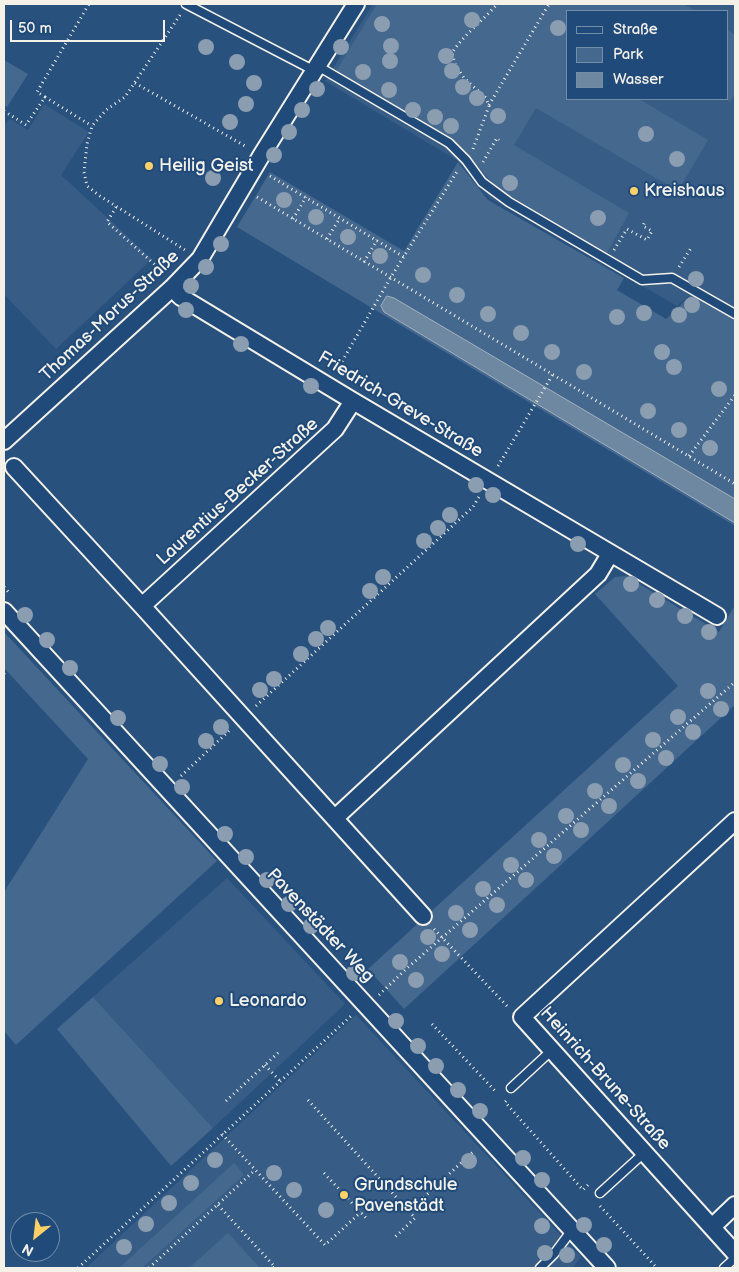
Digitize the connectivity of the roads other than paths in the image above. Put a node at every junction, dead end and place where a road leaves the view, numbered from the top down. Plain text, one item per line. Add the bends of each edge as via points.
1 (186, 4) edge
2 (356, 4) edge
3 (315, 68) junction
4 (174, 286) junction
5 (735, 314) edge
6 (353, 401) junction
7 (4, 441) edge
8 (14, 467) dead end
9 (610, 554) junction
10 (142, 606) junction
11 (4, 611) edge
12 (717, 616) dead end
13 (335, 818) junction
14 (735, 821) edge
15 (423, 916) dead end
16 (552, 1050) junction
17 (511, 1088) road end
18 (645, 1152) junction
19 (600, 1194) road end
20 (735, 1205) edge
21 (712, 1227) junction
22 (572, 1230) junction
23 (735, 1253) edge
24 (735, 1258) edge
25 (540, 1268) edge
26 (607, 1268) edge
27 (724, 1268) edge

1 - 3 lane
2 - 3 street, Thomas-Morus-Straße
3 - 4 street, Thomas-Morus-Straße via 200,259
3 - 5 lane via 449,143 482,182 509,202 642,280 672,278
4 - 6 street, Friedrich-Greve-Straße via 181,297
4 - 7 street, Thomas-Morus-Straße
6 - 9 street, Friedrich-Greve-Straße
6 - 10 street, Laurentius-Becker-Straße via 335,429
8 - 10 street
9 - 12 street, Friedrich-Greve-Straße
9 - 13 street via 598,574
10 - 13 street
11 - 22 street, Pavenstädter Weg
13 - 15 street
14 - 16 street, Heinrich-Brune-Straße via 522,1017
16 - 17 lane
16 - 18 street, Heinrich-Brune-Straße
18 - 19 lane
18 - 21 street, Heinrich-Brune-Straße
20 - 21 street
21 - 23 street, Heinrich-Brune-Straße
22 - 25 lane
22 - 26 street, Pavenstädter Weg
24 - 27 lane

